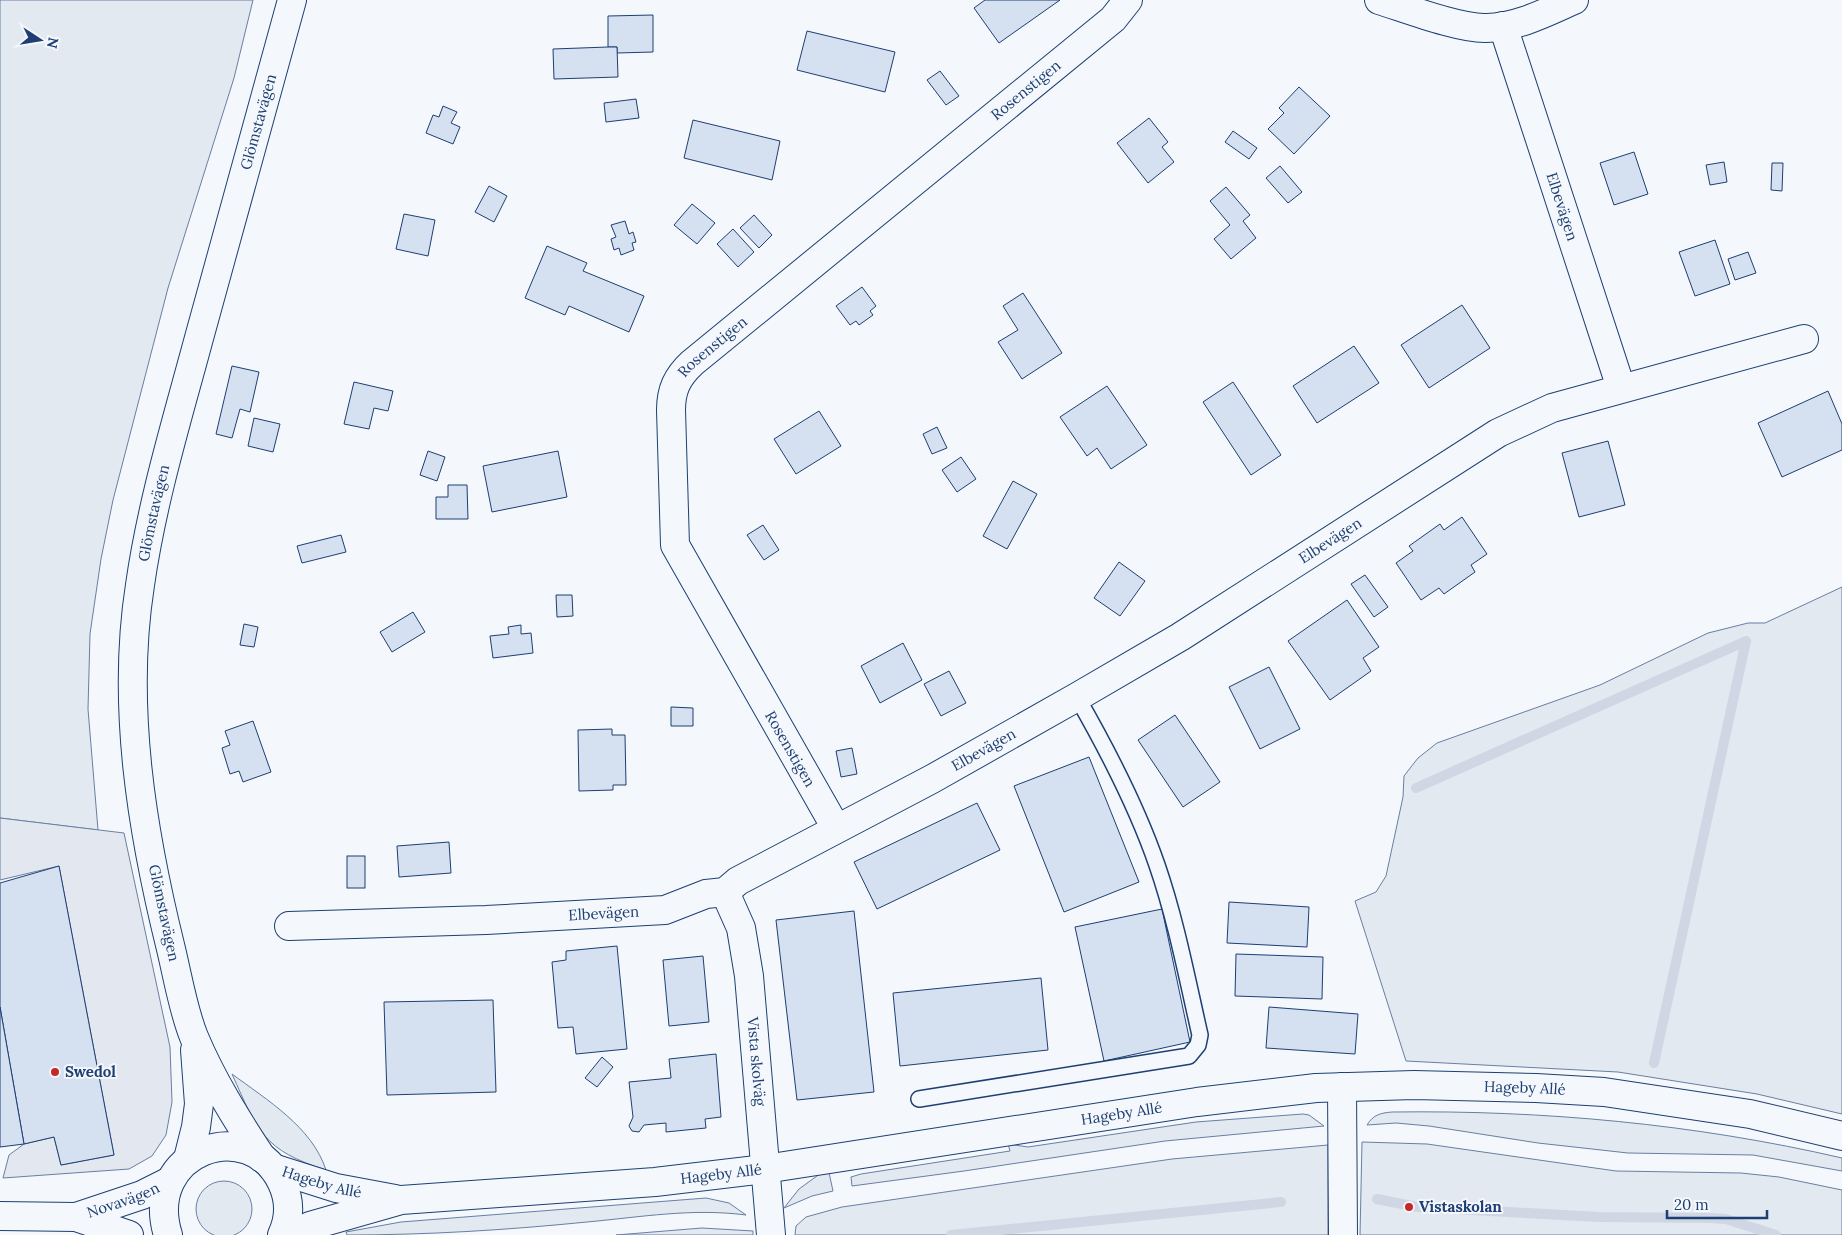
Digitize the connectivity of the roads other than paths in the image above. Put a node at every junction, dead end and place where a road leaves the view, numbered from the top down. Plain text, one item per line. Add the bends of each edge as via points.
1 (292, 0) edge
2 (1128, 0) edge
3 (1379, 0) edge
4 (1574, 0) edge
5 (1503, 26) junction
6 (1804, 339) dead end
7 (1621, 388) junction
8 (1078, 697) junction
9 (836, 828) junction
10 (725, 892) junction
11 (289, 926) dead end
12 (194, 1036) junction
13 (1342, 1087) junction
14 (919, 1100) dead end
15 (1842, 1136) edge
16 (188, 1159) junction
17 (267, 1163) junction
18 (765, 1170) junction
19 (170, 1181) junction
20 (401, 1200) junction
21 (0, 1216) edge
22 (76, 1217) junction
23 (129, 1235) edge
24 (168, 1235) edge
25 (282, 1235) edge
26 (292, 1235) edge
27 (771, 1235) edge
28 (1342, 1235) edge

1 - 12 street, Glömstavägen via 164,465 139,586 134,714 146,827 161,908
2 - 9 street, Rosenstigen via 1105,25 692,362 675,384 671,396 675,545
3 - 5 street via 1467,25
4 - 5 street
5 - 7 street, Elbevägen
6 - 7 street, Elbevägen
7 - 8 street, Elbevägen via 1552,408 1498,433 1180,636
8 - 9 street, Elbevägen via 932,779
8 - 14 lane via 1109,752 1157,864 1200,1034 1198,1046 1189,1056
9 - 10 street, Elbevägen via 738,881
10 - 11 street, Elbevägen via 706,894 665,910
10 - 18 street, Vista skolväg via 740,928 749,976
12 - 16 street, Glömstavägen via 199,1104
12 - 17 street, Glömstavägen via 235,1117
13 - 15 street, Hageby Allé via 1527,1087 1604,1092 1750,1114
13 - 18 street, Hageby Allé via 1197,1102
13 - 28 street
16 - 17 street, Glömstavägen via 212,1148 225,1147 250,1152
16 - 19 street, Glömstavägen
17 - 20 street, Hageby Allé via 336,1188
17 - 25 street, Glömstavägen via 286,1191 288,1217
18 - 20 street, Hageby Allé via 655,1182
18 - 27 street, Vista skolväg
19 - 22 street, Novavägen via 142,1195
19 - 24 street, Glömstavägen via 163,1208
20 - 26 street, Hageby Allé via 310,1226
21 - 22 street, Novavägen
22 - 23 street, Novavägen

